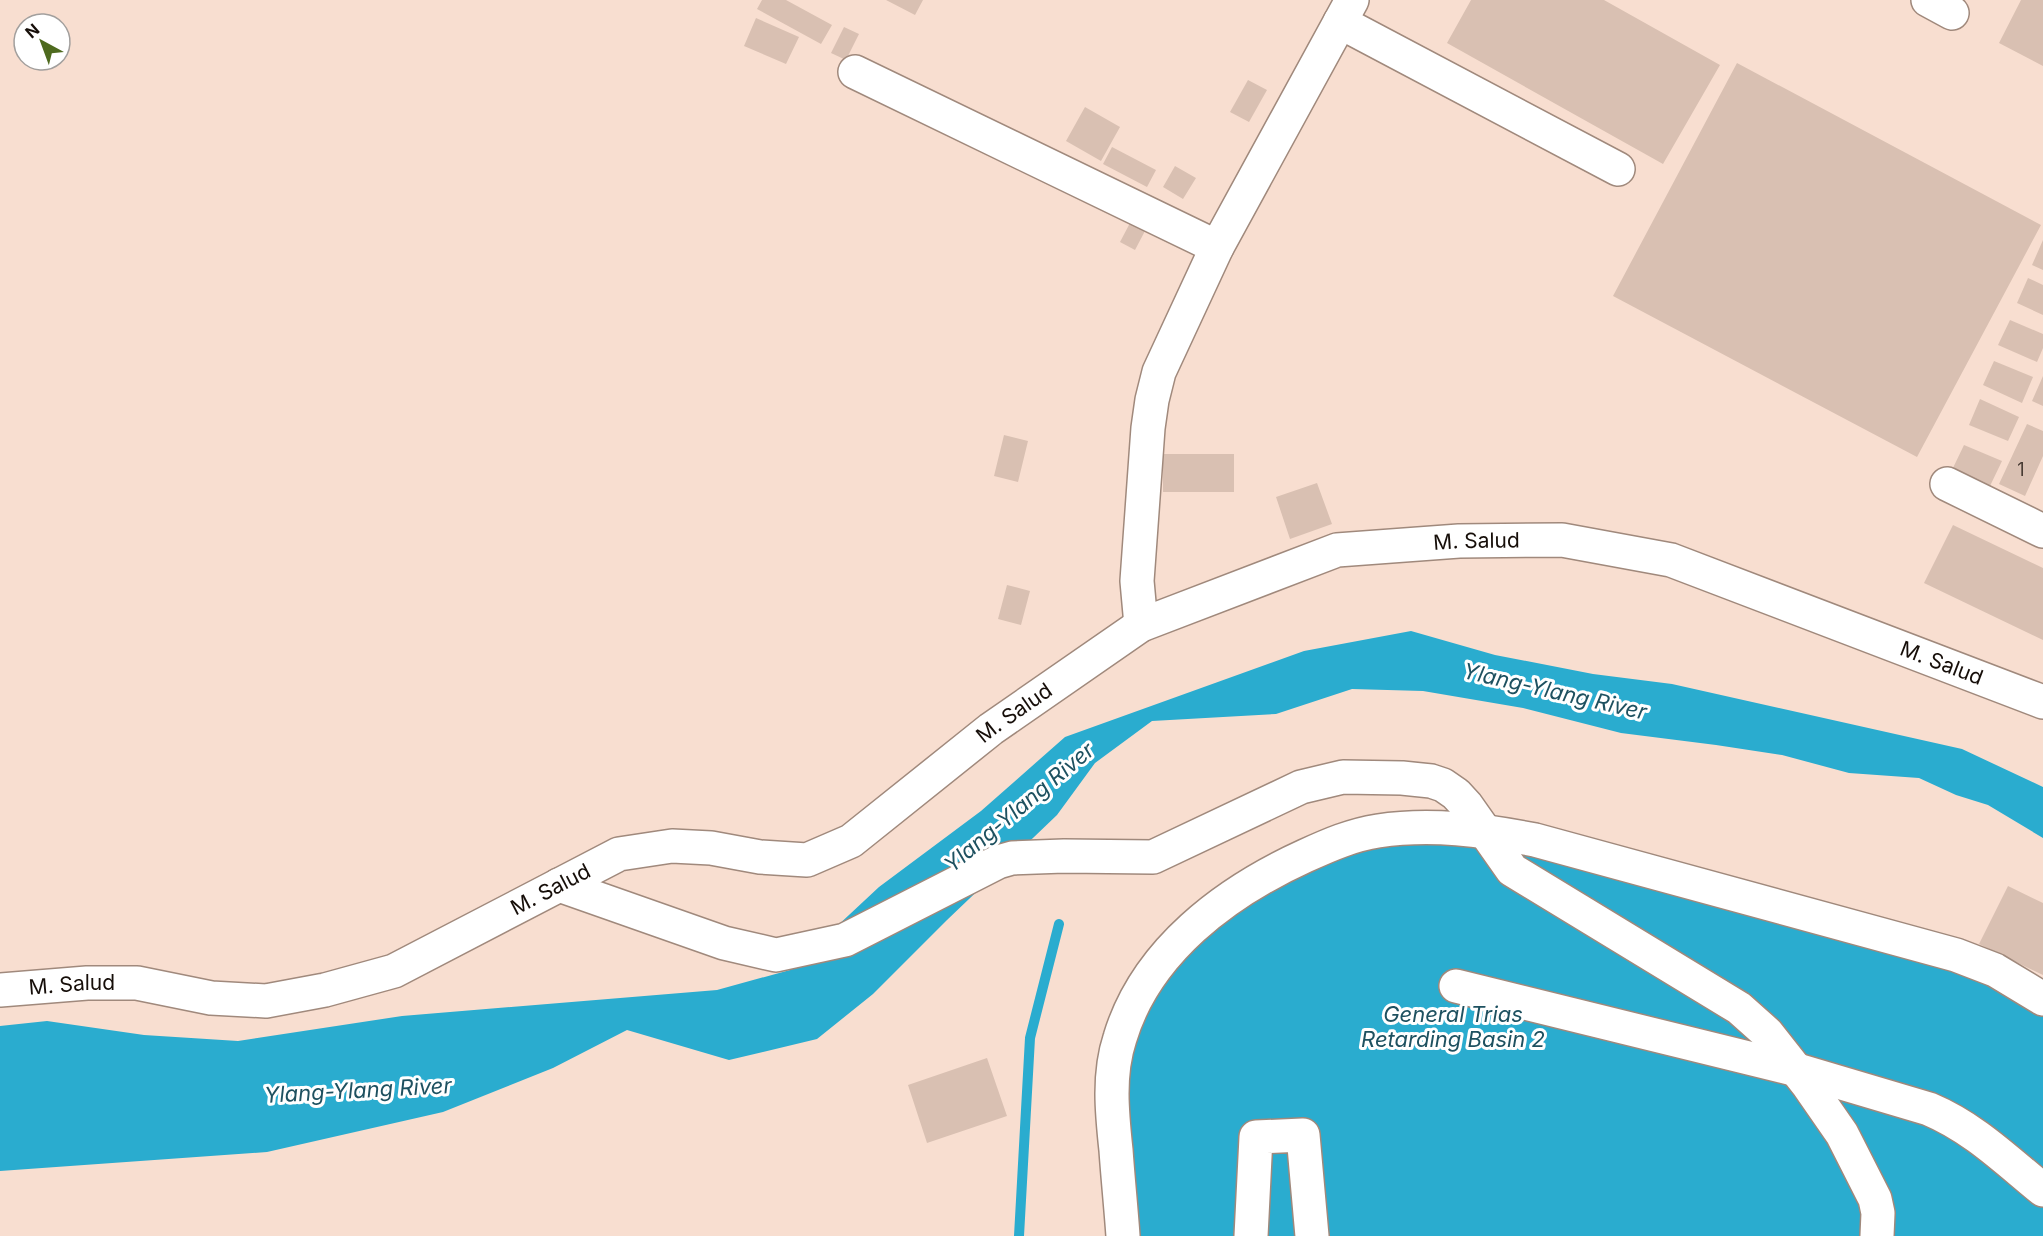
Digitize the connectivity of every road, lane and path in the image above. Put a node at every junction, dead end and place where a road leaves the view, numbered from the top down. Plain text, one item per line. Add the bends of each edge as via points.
1 (1346, 11) edge
2 (855, 72) dead end
3 (1618, 169) dead end
4 (1217, 247) junction
5 (1947, 484) dead end
6 (2042, 529) edge
7 (1141, 625) junction
8 (2043, 702) edge
9 (1484, 830) junction
10 (559, 885) junction
11 (1456, 986) dead end
12 (0, 990) edge
13 (2043, 999) edge
14 (1796, 1070) junction
15 (2043, 1190) edge
16 (1123, 1236) edge
17 (1251, 1236) edge
18 (1312, 1236) edge
19 (1877, 1236) edge

1 - 3 street
1 - 4 street
2 - 4 street
4 - 7 street via 1159,372 1152,400 1137,581
5 - 6 street
7 - 8 street, M. Salud via 1337,550 1459,541 1562,540 1671,560
7 - 10 street, M. Salud via 991,729 851,842 807,860 672,846 619,854
9 - 10 street via 1462,800 1443,786 1402,778 1343,777 1301,787 1153,857 1065,856 998,862 845,940 776,955 724,943
9 - 13 street via 1536,840 1946,952 1995,970
9 - 14 street via 1512,870 1739,1008 1767,1033
9 - 16 street via 1394,829 1331,844 1268,874 1228,899 1194,926 1165,957 1126,1019 1112,1074
10 - 12 street, M. Salud via 394,971 325,990 266,1001 211,998 137,983
11 - 14 street
14 - 15 street via 1947,1116 1985,1141
14 - 19 street via 1828,1113 1868,1183 1878,1213
17 - 18 street via 1256,1137 1303,1135

